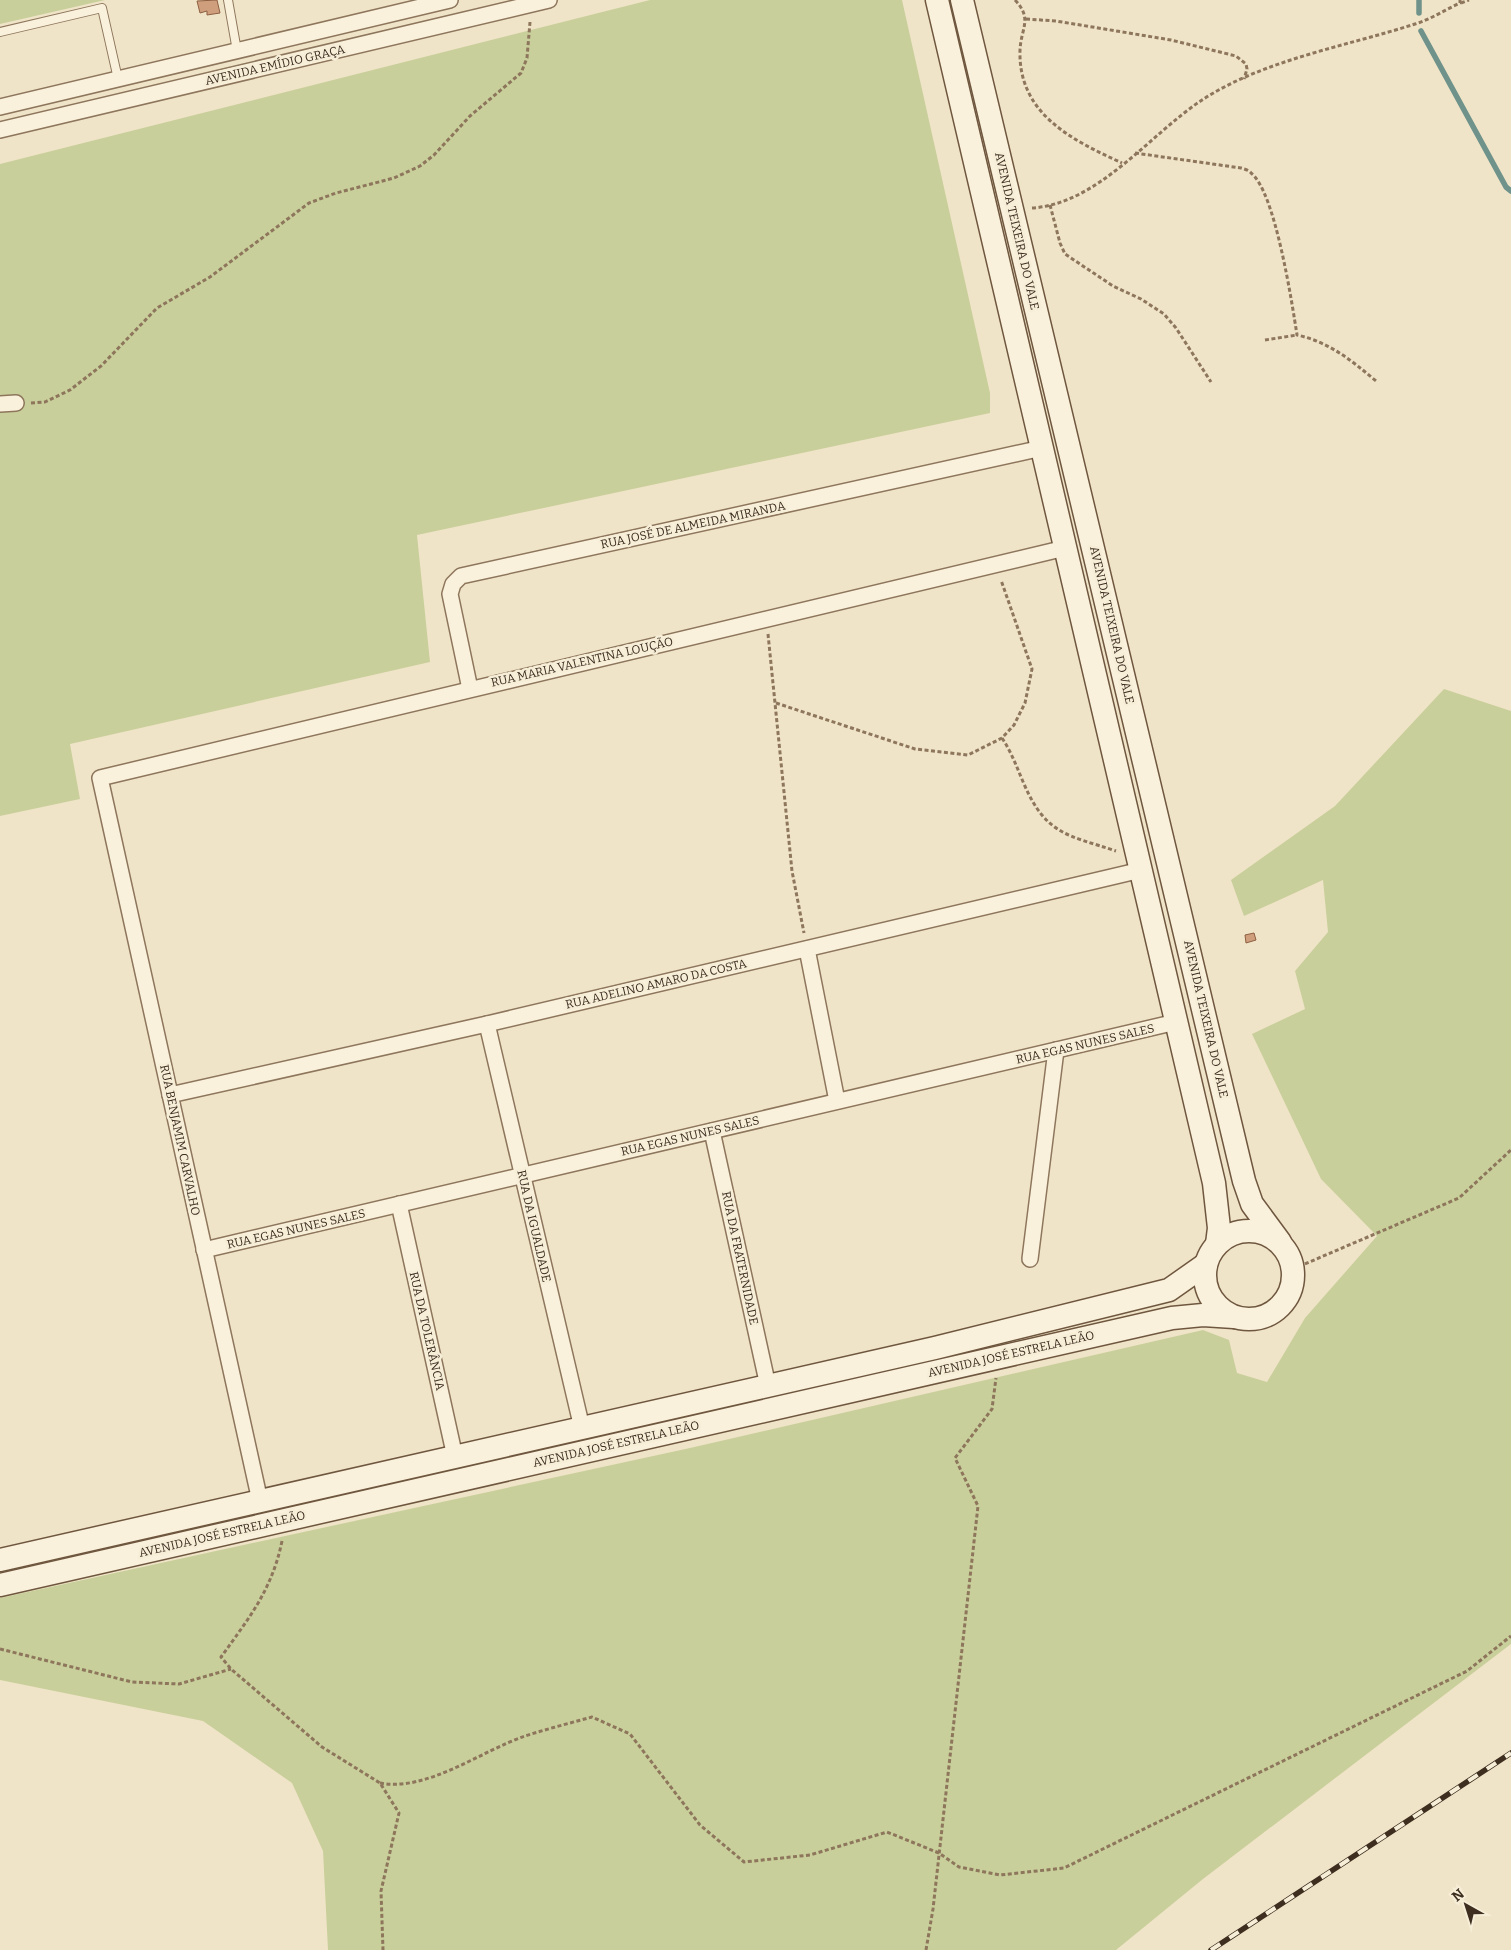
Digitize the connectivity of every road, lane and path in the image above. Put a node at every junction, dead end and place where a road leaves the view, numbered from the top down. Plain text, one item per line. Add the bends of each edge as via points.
1 (228, 0) edge
2 (450, 0) edge
3 (549, 0) edge
4 (937, 0) edge
5 (962, 0) edge
6 (1015, 0) edge
7 (1469, 0) edge
8 (1460, 2) edge
9 (530, 5) junction
10 (1026, 20) junction
11 (0, 32) edge
12 (237, 51) junction
13 (118, 79) junction
14 (1244, 80) junction
15 (0, 107) edge
16 (0, 130) edge
17 (1135, 153) junction
18 (1122, 163) junction
19 (1050, 205) junction
20 (1012, 209) junction
21 (1297, 335) junction
22 (1265, 340) dead end
23 (1376, 381) dead end
24 (1211, 382) dead end
25 (0, 404) edge
26 (16, 404) joint
27 (1042, 448) junction
28 (1065, 548) junction
29 (995, 564) junction
30 (766, 619) junction
31 (470, 688) junction
32 (776, 703) junction
33 (1002, 738) junction
34 (100, 778) joint
35 (1139, 864) junction
36 (807, 948) junction
37 (1176, 1022) junction
38 (487, 1024) junction
39 (1056, 1050) junction
40 (170, 1095) junction
41 (837, 1101) junction
42 (712, 1131) junction
43 (1511, 1150) edge
44 (522, 1175) junction
45 (398, 1204) junction
46 (1280, 1242) junction
47 (1217, 1244) junction
48 (204, 1250) junction
49 (1030, 1259) dead end
50 (1206, 1264) junction
51 (1293, 1269) junction
52 (1169, 1290) joint
53 (1234, 1317) junction
54 (999, 1357) junction
55 (768, 1386) junction
56 (582, 1428) junction
57 (455, 1457) junction
58 (260, 1501) junction
59 (287, 1520) junction
60 (0, 1560) edge
61 (0, 1585) edge
62 (1511, 1636) edge
63 (0, 1649) edge
64 (231, 1669) junction
65 (380, 1783) junction
66 (939, 1853) junction
67 (383, 1950) edge
68 (926, 1950) edge

1 - 12 lane
2 - 12 street, AVENIDA EMÍDIO GRAÇA
3 - 9 street, AVENIDA EMÍDIO GRAÇA
4 - 27 street, AVENIDA TEIXEIRA DO VALE
5 - 20 street, AVENIDA TEIXEIRA DO VALE
6 - 10 path
7 - 8 path
8 - 14 path via 1416,24 1285,62
9 - 16 street, AVENIDA EMÍDIO GRAÇA
9 - 26 path via 530,40 521,73 470,116 420,166 394,178 309,203 210,277 157,308 101,366 70,390 45,402
10 - 14 path via 1056,21 1171,40 1236,56 1246,64
10 - 18 path via 1020,62 1029,95 1071,139
11 - 13 lane via 102,8
12 - 13 street, AVENIDA EMÍDIO GRAÇA
13 - 15 street, AVENIDA EMÍDIO GRAÇA
14 - 17 path via 1202,100
17 - 18 path
17 - 21 path via 1251,172 1258,181 1276,232
18 - 19 path via 1085,192 1060,204
19 - 20 path
19 - 24 path via 1065,254 1164,314
20 - 46 street, AVENIDA TEIXEIRA DO VALE via 1244,1181 1252,1204
21 - 22 path
21 - 23 path via 1316,339 1337,350
25 - 26 street
27 - 28 street, AVENIDA TEIXEIRA DO VALE
27 - 31 street, RUA JOSÉ DE ALMEIDA MIRANDA via 461,576 453,584 450,594
28 - 29 street, RUA MARIA VALENTINA LOUÇÃO
28 - 35 street, AVENIDA TEIXEIRA DO VALE
29 - 30 street, RUA MARIA VALENTINA LOUÇÃO
29 - 33 path via 1032,669 1025,703 1014,725
30 - 31 street, RUA MARIA VALENTINA LOUÇÃO
30 - 32 path
31 - 34 street, RUA MARIA VALENTINA LOUÇÃO
32 - 33 path via 936,753 968,755
32 - 36 path via 792,871
33 - 35 path via 1011,751 1032,802 1058,832
34 - 40 street, RUA BENJAMIM CARVALHO
35 - 36 street, RUA ADELINO AMARO DA COSTA
35 - 37 street, AVENIDA TEIXEIRA DO VALE
36 - 38 street, RUA ADELINO AMARO DA COSTA
36 - 41 street
37 - 39 street, RUA EGAS NUNES SALES
37 - 47 street, AVENIDA TEIXEIRA DO VALE via 1214,1183 1219,1228
38 - 40 street, RUA ADELINO AMARO DA COSTA
38 - 44 street, RUA DA IGUALDADE
39 - 41 street, RUA EGAS NUNES SALES
39 - 49 street
40 - 48 street, RUA BENJAMIM CARVALHO
41 - 42 street, RUA EGAS NUNES SALES
42 - 44 street, RUA EGAS NUNES SALES
42 - 55 street, RUA DA FRATERNIDADE
43 - 51 path via 1459,1198
44 - 45 street, RUA EGAS NUNES SALES
44 - 56 street, RUA DA IGUALDADE
45 - 48 street, RUA EGAS NUNES SALES
45 - 57 street, RUA DA TOLERÂNCIA
46 - 47 street via 1255,1231 1235,1233
46 - 51 street, AVENIDA TEIXEIRA DO VALE via 1289,1254
47 - 50 street, AVENIDA TEIXEIRA DO VALE
48 - 58 street, RUA BENJAMIM CARVALHO
50 - 52 street, AVENIDA TEIXEIRA DO VALE
50 - 53 street via 1207,1290 1218,1306
51 - 53 street via 1293,1284 1277,1309 1249,1319
52 - 55 street, AVENIDA JOSÉ ESTRELA LEÃO
53 - 54 street, AVENIDA JOSÉ ESTRELA LEÃO via 1202,1315 1172,1318
54 - 59 street, AVENIDA JOSÉ ESTRELA LEÃO
54 - 66 path via 992,1409 955,1458 978,1506
55 - 56 street, AVENIDA JOSÉ ESTRELA LEÃO
56 - 57 street, AVENIDA JOSÉ ESTRELA LEÃO
57 - 58 street, AVENIDA JOSÉ ESTRELA LEÃO
58 - 60 street, AVENIDA JOSÉ ESTRELA LEÃO
59 - 61 street, AVENIDA JOSÉ ESTRELA LEÃO
59 - 64 path via 276,1568 255,1609 220,1657
62 - 66 path via 1467,1671 1064,1868 1000,1875 959,1867
63 - 64 path via 132,1682 179,1684
64 - 65 path via 322,1747
65 - 66 path via 396,1786 424,1780 524,1737 592,1717 630,1734 700,1825 744,1862 810,1855 887,1832
65 - 67 path via 399,1813 381,1891
66 - 68 path

